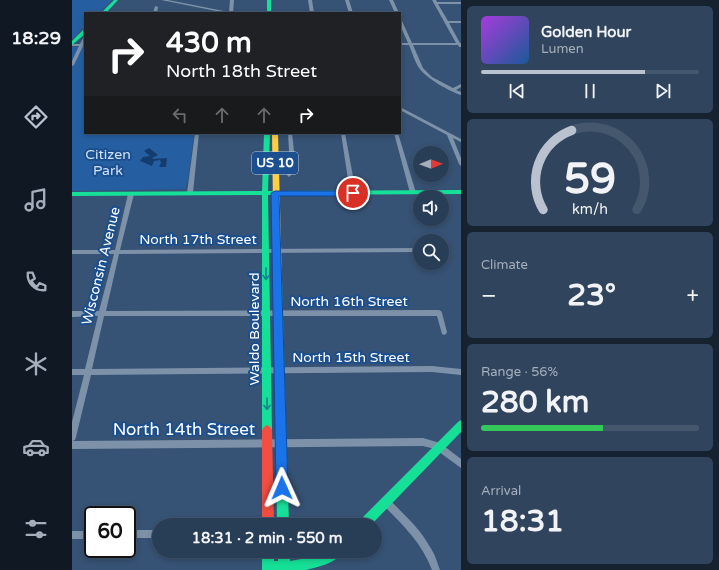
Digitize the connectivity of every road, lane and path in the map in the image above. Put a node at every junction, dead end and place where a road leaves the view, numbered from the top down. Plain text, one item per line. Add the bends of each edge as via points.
1 (116, 0) edge
2 (163, 0) edge
3 (232, 0) edge
4 (269, 0) edge
5 (275, 0) edge
6 (310, 0) edge
7 (347, 0) edge
8 (391, 0) edge
9 (435, 2) edge
10 (461, 3) edge
11 (156, 7) dead end
12 (104, 12) edge
13 (155, 12) edge
14 (226, 12) edge
15 (231, 12) edge
16 (269, 12) edge
17 (275, 12) edge
18 (312, 12) edge
19 (351, 12) edge
20 (397, 12) edge
21 (446, 22) junction
22 (461, 22) edge
23 (401, 23) edge
24 (84, 32) edge
25 (401, 44) edge
26 (411, 44) junction
27 (72, 45) edge
28 (83, 45) edge
29 (460, 45) edge
30 (72, 65) edge
31 (461, 85) edge
32 (452, 90) junction
33 (461, 94) edge
34 (401, 109) edge
35 (198, 134) edge
36 (267, 134) edge
37 (275, 134) edge
38 (290, 134) edge
39 (343, 134) edge
40 (396, 134) edge
41 (449, 134) junction
42 (461, 141) edge
43 (461, 164) edge
44 (289, 175) dead end
45 (461, 192) edge
46 (190, 193) junction
47 (265, 193) junction
48 (275, 193) junction
49 (353, 193) junction
50 (412, 193) junction
51 (72, 194) edge
52 (131, 194) junction
53 (266, 250) junction
54 (276, 250) junction
55 (413, 250) edge
56 (117, 251) junction
57 (72, 252) edge
58 (266, 313) junction
59 (278, 313) junction
60 (72, 314) edge
61 (102, 314) junction
62 (444, 332) dead end
63 (267, 370) junction
64 (279, 370) junction
65 (72, 372) edge
66 (87, 372) junction
67 (461, 372) edge
68 (461, 425) edge
69 (72, 436) edge
70 (267, 444) junction
71 (281, 444) junction
72 (72, 445) edge
73 (439, 447) junction
74 (461, 464) edge
75 (386, 502) junction
76 (268, 518) edge
77 (283, 518) edge
78 (370, 518) edge
79 (136, 534) edge
80 (152, 534) edge
81 (72, 535) edge
82 (84, 535) edge
83 (268, 558) edge
84 (326, 558) edge
85 (284, 568) edge
86 (268, 569) edge
87 (436, 570) edge

1 - 12 main road
2 - 14 street
3 - 15 street
4 - 16 main road
5 - 17 main road
6 - 18 street
7 - 19 street
8 - 20 street
9 - 10 street
9 - 21 street
11 - 13 street
21 - 22 street
21 - 29 street
23 - 26 street
24 - 27 main road
25 - 26 street
26 - 29 street
26 - 32 street via 421,68
27 - 28 street
28 - 30 street
31 - 32 street
32 - 33 street
34 - 41 street
35 - 46 street
36 - 47 main road, Waldo Boulevard / US 10
37 - 48 main road, Waldo Boulevard / US 10
38 - 44 street via 292,168
39 - 49 street
40 - 50 street
41 - 42 street
41 - 43 street
45 - 50 main road
46 - 47 main road
46 - 52 main road
47 - 48 main road
47 - 53 main road, Waldo Boulevard / US 10
48 - 49 main road
48 - 54 main road, Waldo Boulevard / US 10
49 - 50 main road
51 - 52 main road
52 - 56 street, Wisconsin Avenue
53 - 54 street, North 17th Street
53 - 56 street, North 17th Street
53 -> 58 main road, Waldo Boulevard / US 10
54 - 55 street, North 17th Street
54 - 59 main road, Waldo Boulevard / US 10
56 - 57 street, North 17th Street
56 - 61 street, Wisconsin Avenue
58 - 59 street, North 16th Street
58 - 61 street, North 16th Street
58 - 63 main road, Waldo Boulevard / US 10
59 - 62 street, North 16th Street via 439,313
59 - 64 main road, Waldo Boulevard / US 10
60 - 61 street, North 16th Street
61 - 66 street, Wisconsin Avenue
63 - 64 street, North 15th Street
63 - 66 street, North 15th Street
63 -> 70 main road, Waldo Boulevard / US 10
64 - 67 street, North 15th Street via 448,369
64 - 71 main road, Waldo Boulevard / US 10
65 - 66 street, North 15th Street
66 - 69 street, Wisconsin Avenue
68 - 73 main road
70 - 71 street, North 14th Street
70 - 72 street, North 14th Street
70 - 76 main road, Waldo Boulevard / US 10
71 - 73 street, North 14th Street via 420,442
71 - 77 main road, Waldo Boulevard / US 10
73 - 74 street
73 - 75 main road
75 - 78 main road
75 - 87 street via 425,543
79 - 80 street
81 - 82 street
83 - 86 main road
84 - 85 main road via 319,563
85 - 86 main road

